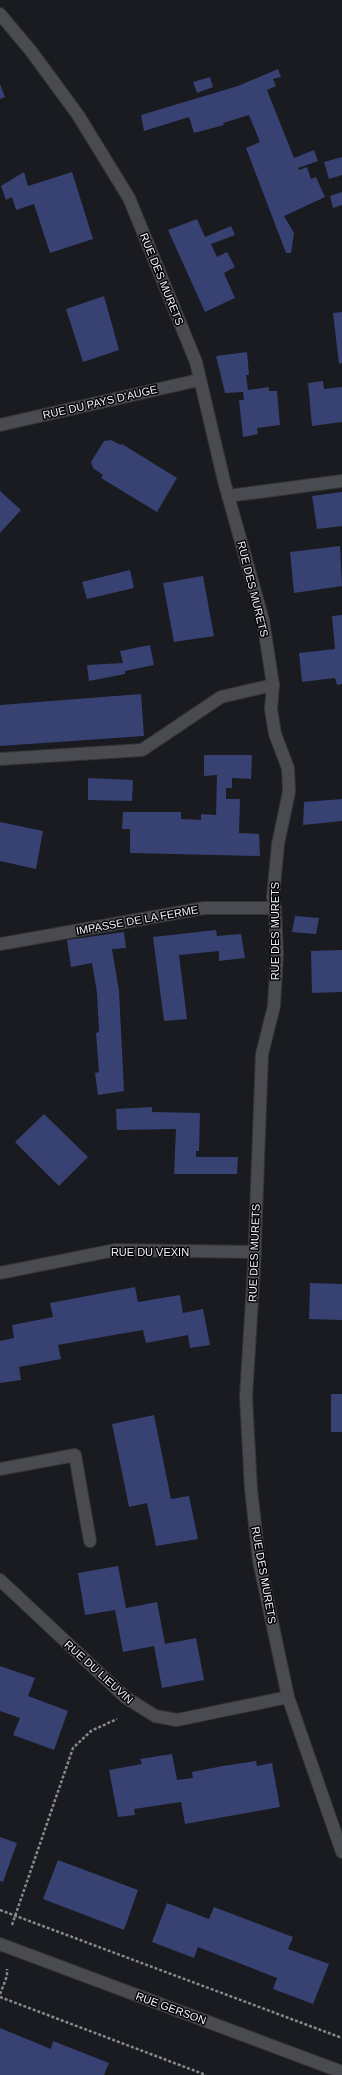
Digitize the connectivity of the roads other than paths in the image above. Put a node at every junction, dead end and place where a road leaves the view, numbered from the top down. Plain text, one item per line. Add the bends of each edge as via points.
1 (0, 14) edge
2 (199, 380) junction
3 (0, 425) edge
4 (342, 481) edge
5 (228, 496) junction
6 (273, 685) junction
7 (0, 759) edge
8 (275, 908) junction
9 (0, 944) edge
10 (255, 1252) junction
11 (0, 1273) edge
12 (0, 1469) edge
13 (90, 1541) dead end
14 (0, 1580) edge
15 (288, 1697) junction
16 (342, 1852) edge
17 (4, 1946) edge
18 (342, 2072) edge

1 - 2 street, RUE DES MURETS via 78,115 129,198 196,362
2 - 3 street, RUE DU PAYS D'AUGE
2 - 5 street, RUE DES MURETS
4 - 5 street
5 - 6 street, RUE DES MURETS via 263,620
6 - 7 street via 221,697 142,750
6 - 8 street, RUE DES MURETS via 274,728 288,768 289,792 278,844 273,897
8 - 9 street, IMPASSE DE LA FERME via 204,908
8 - 10 street, RUE DES MURETS via 277,954 274,1006 262,1054
10 - 11 street, RUE DU VEXIN via 115,1250
10 - 15 street, RUE DES MURETS via 246,1397 251,1489 259,1561
12 - 13 street via 74,1456
14 - 15 street, RUE DU LIEUVIN via 135,1705 154,1716 177,1720
15 - 16 street, RUE DES MURETS
17 - 18 street, RUE GERSON

